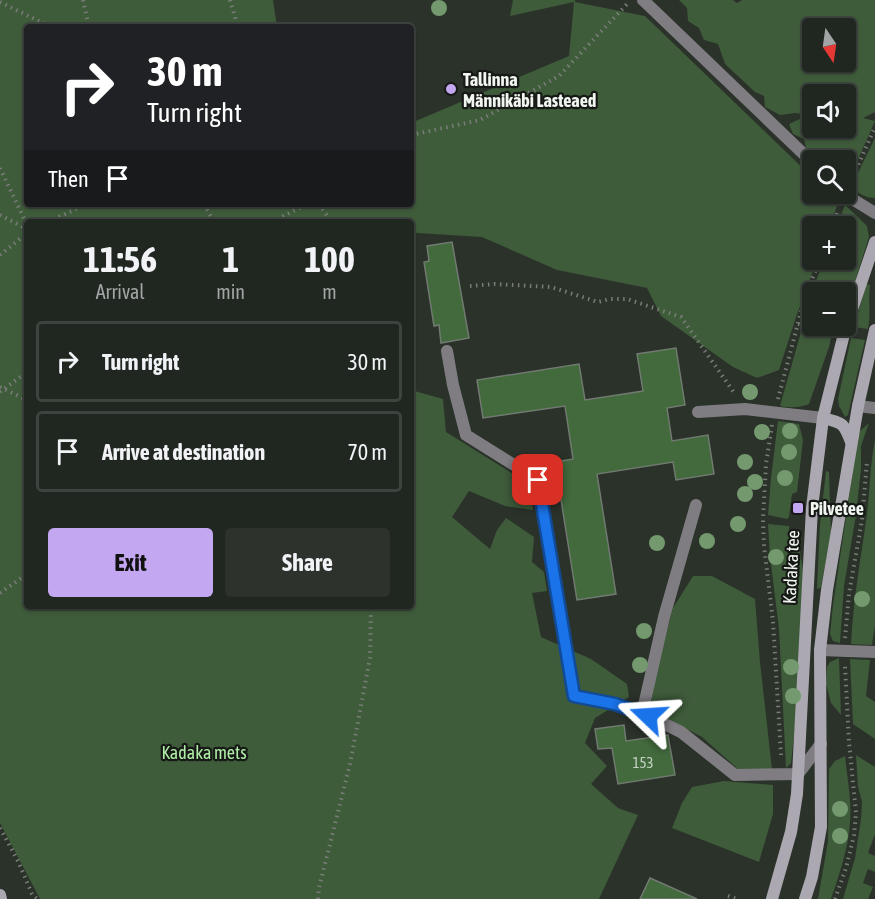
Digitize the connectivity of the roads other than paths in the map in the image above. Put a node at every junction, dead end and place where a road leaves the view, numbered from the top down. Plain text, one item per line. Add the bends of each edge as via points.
1 (643, 0) edge
2 (802, 153) edge
3 (856, 201) edge
4 (875, 213) edge
5 (875, 242) edge
6 (875, 330) edge
7 (447, 351) dead end
8 (858, 406) junction
9 (875, 408) edge
10 (698, 412) dead end
11 (823, 418) junction
12 (852, 443) junction
13 (696, 505) dead end
14 (820, 650) junction
15 (875, 652) edge
16 (642, 714) junction
17 (821, 744) junction
18 (798, 774) junction
19 (772, 899) edge
20 (805, 899) edge

1 - 2 street
3 - 4 street
5 - 11 main road, Kadaka tee via 845,330
6 - 8 main road, Kadaka tee
7 - 16 street via 466,435 538,480 574,696
8 - 9 street
8 - 12 main road, Kadaka tee
10 - 11 street via 745,409
11 - 12 main road via 846,428
11 - 18 main road, Kadaka tee via 812,508
12 - 14 main road, Kadaka tee
13 - 16 street
14 - 15 street
14 - 17 main road, Kadaka tee
16 - 18 street via 681,732 735,775
17 - 18 street
17 - 20 main road, Kadaka tee via 821,827
18 - 19 main road, Kadaka tee via 791,832

